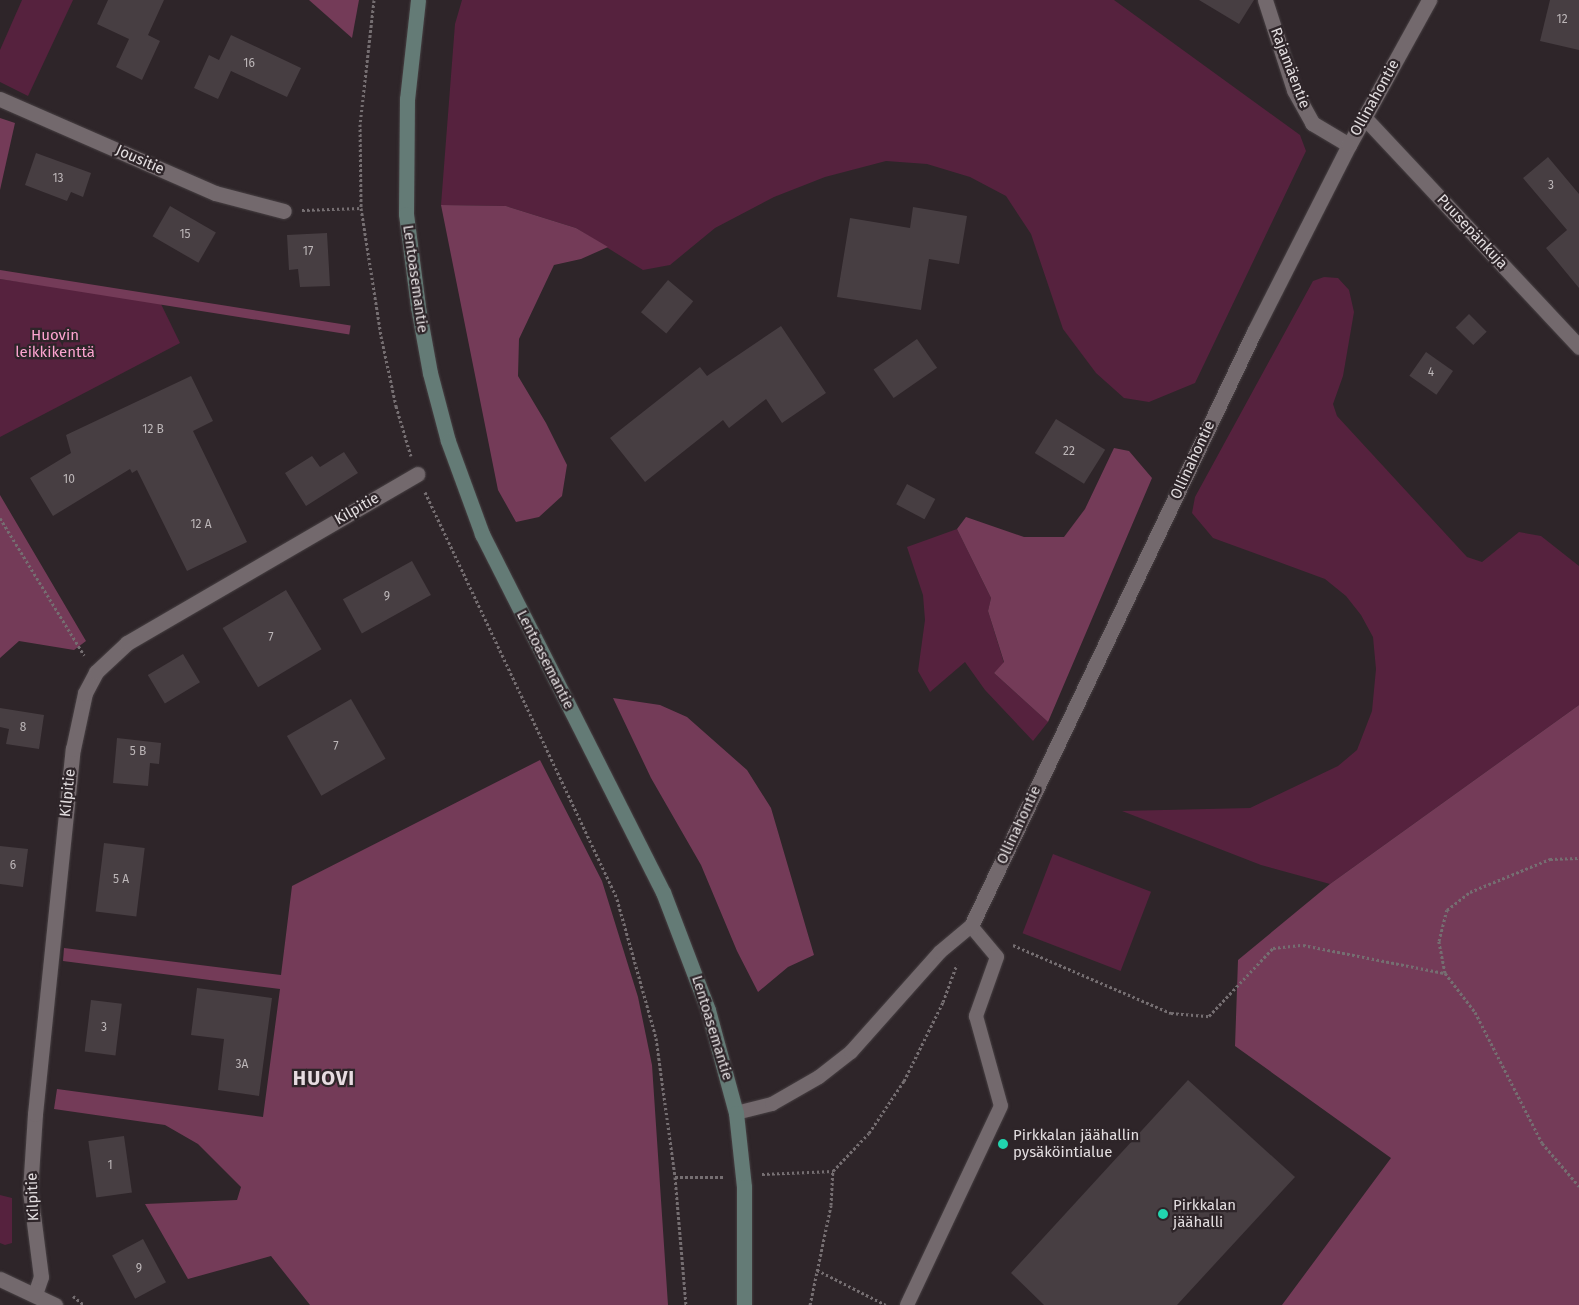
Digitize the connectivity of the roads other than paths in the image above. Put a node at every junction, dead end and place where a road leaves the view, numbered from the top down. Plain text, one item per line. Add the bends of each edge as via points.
1 (418, 0) edge
2 (1265, 0) edge
3 (1429, 0) edge
4 (0, 100) edge
5 (1364, 117) junction
6 (1349, 146) junction
7 (284, 211) road end
8 (1579, 347) edge
9 (417, 474) road end
10 (971, 926) junction
11 (736, 1113) junction
12 (0, 1279) edge
13 (34, 1294) junction
14 (55, 1305) edge
15 (744, 1305) edge
16 (907, 1305) edge

1 - 11 main road, Lentoasemantie via 407,99 406,214 419,317 448,441 495,561 673,914 708,1010
2 - 6 street, Rajamäentie via 1294,90 1312,123
3 - 5 street, Ollinahontie
4 - 7 street, Jousitie via 215,193
5 - 6 street, Ollinahontie
5 - 8 street, Puusepänkuja
6 - 10 street, Ollinahontie via 1254,332
9 - 13 street, Kilpitie via 127,643 96,672 85,693 73,749 35,1114 30,1191 41,1277
10 - 11 lane via 940,952 851,1052 819,1077 772,1104
10 - 16 lane via 997,957 976,1016 1001,1106
11 - 15 main road, Lentoasemantie via 744,1187
12 - 13 street
13 - 14 street

